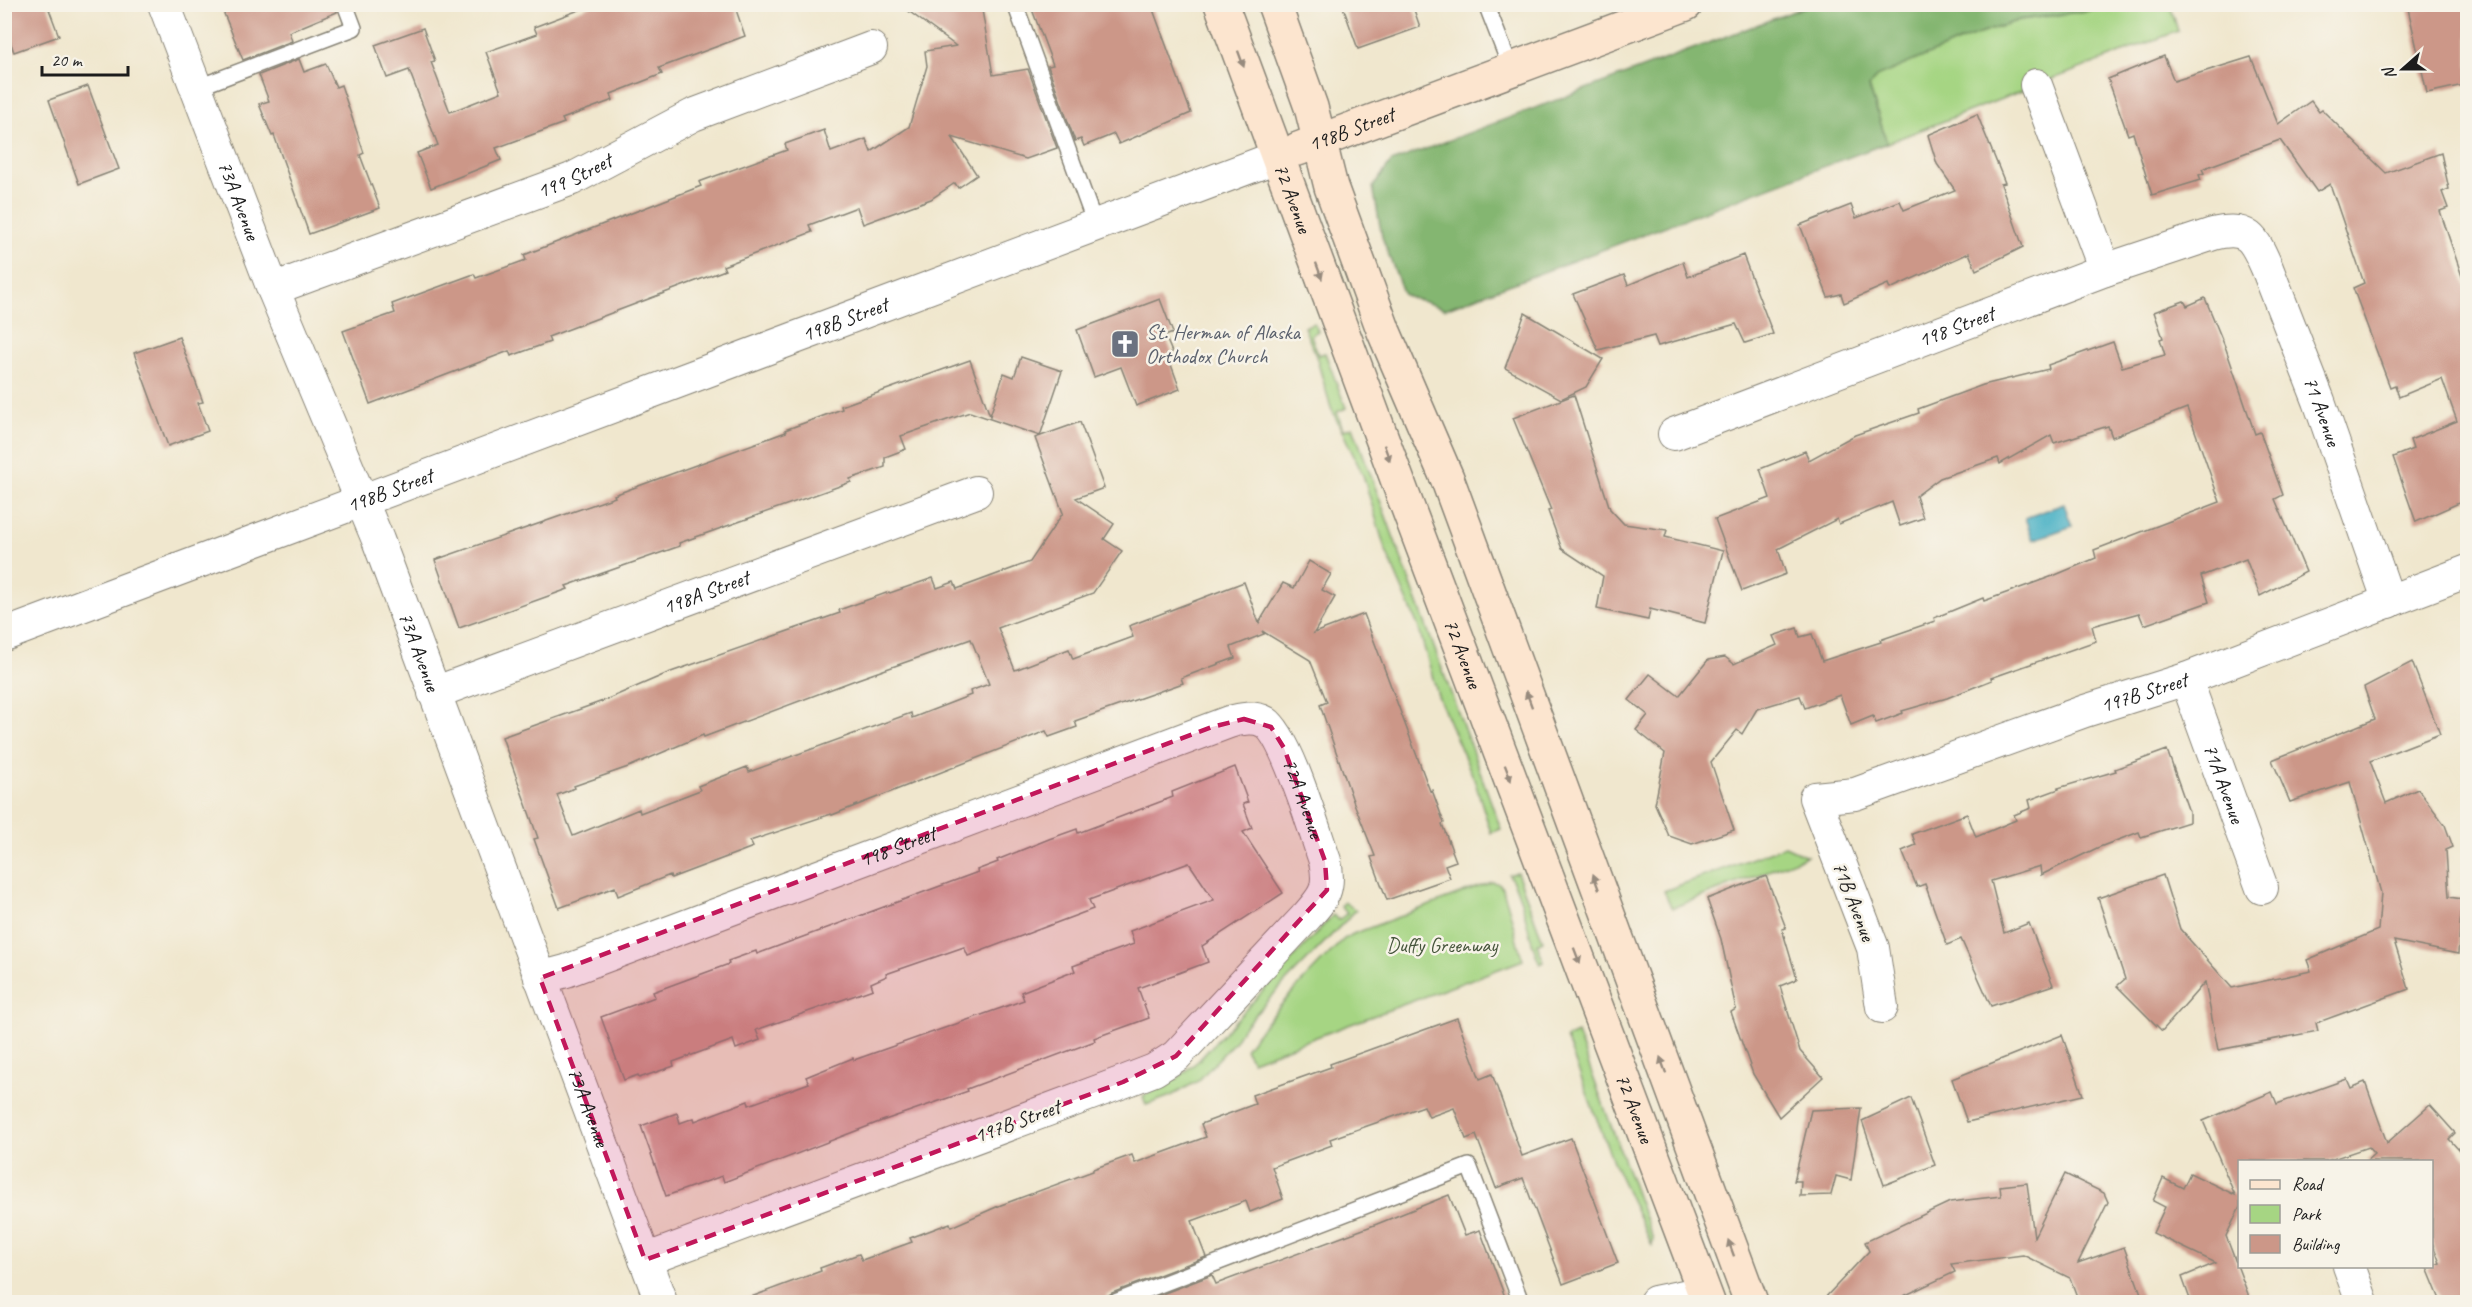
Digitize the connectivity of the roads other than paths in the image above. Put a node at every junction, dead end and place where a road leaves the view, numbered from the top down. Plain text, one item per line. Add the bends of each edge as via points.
1 (164, 4) edge
2 (345, 4) edge
3 (1015, 4) edge
4 (1221, 4) edge
5 (1274, 4) edge
6 (1486, 4) edge
7 (1686, 4) edge
8 (871, 48) dead end
9 (1512, 71) junction
10 (2036, 85) dead end
11 (196, 88) junction
12 (1319, 141) junction
13 (1277, 157) junction
14 (1095, 224) junction
15 (2240, 231) joint
16 (2105, 270) junction
17 (273, 289) junction
18 (1674, 434) dead end
19 (976, 492) dead end
20 (362, 500) junction
21 (2468, 572) edge
22 (2389, 602) junction
23 (4, 635) edge
24 (2186, 679) junction
25 (434, 693) junction
26 (1255, 719) joint
27 (1815, 798) joint
28 (2262, 888) dead end
29 (1327, 890) joint
30 (540, 978) junction
31 (1882, 1007) dead end
32 (645, 1260) junction
33 (2350, 1268) edge
34 (1715, 1299) edge
35 (661, 1302) edge
36 (1115, 1302) edge
37 (1521, 1302) edge
38 (1654, 1302) edge
39 (1751, 1302) edge
40 (2362, 1302) edge

1 - 11 street, 73A Avenue
2 - 11 lane via 354,27
3 - 14 lane
4 -> 13 main road, 72 Avenue
5 - 12 main road, 72 Avenue via 1311,107
6 - 9 lane
7 - 9 main road, 198B Street
8 - 17 street, 199 Street via 693,115 572,179
9 - 12 main road, 198B Street
10 - 16 street
11 - 17 street, 73A Avenue
12 - 13 main road, 198B Street
39 -> 12 main road, 72 Avenue via 1451,489 1384,332 1331,187
13 - 14 street, 198B Street
13 -> 34 main road, 72 Avenue
14 - 20 street, 198B Street
15 - 16 street, 198 Street via 2213,234
15 - 22 street, 71 Avenue via 2249,235 2268,268
16 - 18 street, 198 Street
17 - 20 street, 73A Avenue
19 - 25 street, 198A Street
20 - 23 street, 198B Street
20 - 25 street, 73A Avenue
21 - 22 street, 197B Street
22 - 24 street, 197B Street
24 - 27 street, 197B Street via 1855,794
24 - 28 street, 71A Avenue
25 - 30 street, 73A Avenue
26 - 29 street, 72A Avenue via 1271,727 1284,748 1325,861
26 - 30 street, 198 Street via 1212,727
27 - 31 street, 71B Avenue via 1873,948
29 - 32 street, 197B Street via 1168,1063
30 - 32 street, 73A Avenue
32 - 35 street, 73A Avenue
33 - 40 street
34 - 38 street
36 - 37 lane via 1468,1166

